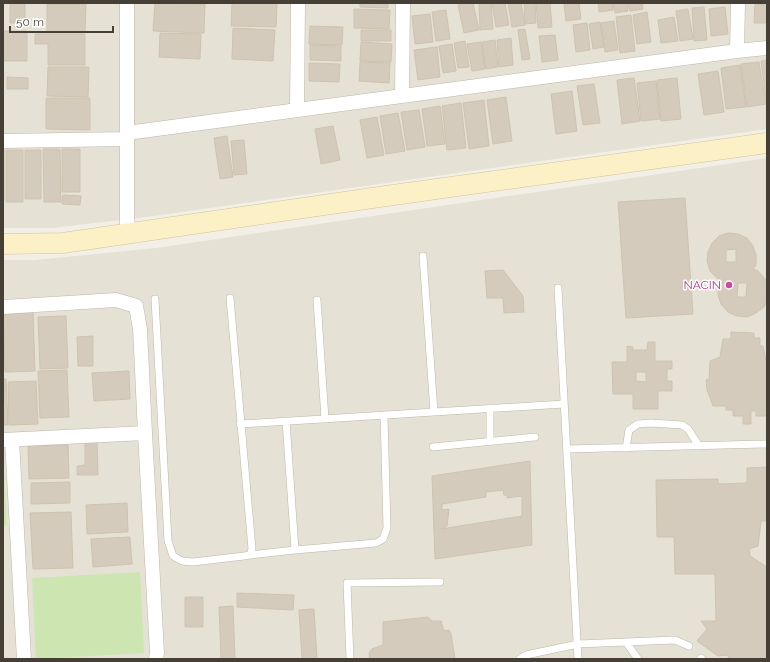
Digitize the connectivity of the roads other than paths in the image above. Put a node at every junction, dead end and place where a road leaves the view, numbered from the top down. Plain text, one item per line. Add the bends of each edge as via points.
1 (127, 3) edge
2 (298, 3) edge
3 (403, 3) edge
4 (738, 3) edge
5 (767, 48) edge
6 (737, 51) junction
7 (402, 96) junction
8 (297, 110) junction
9 (127, 136) junction
10 (3, 141) edge
11 (767, 143) edge
12 (127, 234) junction
13 (3, 244) edge
14 (423, 256) dead end
15 (558, 288) dead end
16 (230, 298) dead end
17 (155, 299) dead end
18 (317, 300) dead end
19 (3, 308) edge
20 (564, 404) junction
21 (490, 408) junction
22 (434, 412) junction
23 (384, 415) junction
24 (326, 419) junction
25 (286, 421) junction
26 (240, 424) junction
27 (145, 433) junction
28 (535, 437) dead end
29 (8, 440) edge
30 (490, 441) junction
31 (767, 444) edge
32 (699, 446) junction
33 (433, 447) dead end
34 (626, 448) junction
35 (567, 449) junction
36 (295, 550) junction
37 (250, 555) junction
38 (440, 582) dead end
39 (626, 642) junction
40 (578, 644) junction
41 (689, 646) dead end
42 (24, 659) edge
43 (156, 659) edge
44 (350, 659) edge
45 (520, 659) edge
46 (578, 659) edge
47 (638, 659) edge

1 - 9 street
2 - 8 street
3 - 7 street
4 - 6 street
5 - 6 street
6 - 7 street
7 - 8 street
8 - 9 street
9 - 10 street
9 - 12 street
11 - 12 street
12 - 13 street via 63,243
14 - 22 lane
15 - 20 lane
16 - 26 lane
17 - 37 lane via 168,541 173,556 182,561 193,562
18 - 24 lane
19 - 27 street via 116,300 136,306 140,329
20 - 21 lane
20 - 35 lane
21 - 22 lane
21 - 30 lane
22 - 23 lane
23 - 24 lane
23 - 36 lane via 387,528 383,539 376,543
24 - 25 lane
25 - 26 lane
25 - 36 lane
26 - 37 lane via 252,549
27 - 29 street
27 - 43 street
28 - 30 lane
29 - 42 street
30 - 33 lane
31 - 32 lane
32 - 34 lane
32 - 34 lane via 688,429 682,425 651,423 638,424 629,430
34 - 35 lane
35 - 40 lane
36 - 37 lane
38 - 44 lane via 347,583
39 - 40 lane
39 - 41 lane via 675,640
39 - 47 lane
40 - 45 lane via 526,655
40 - 46 lane

